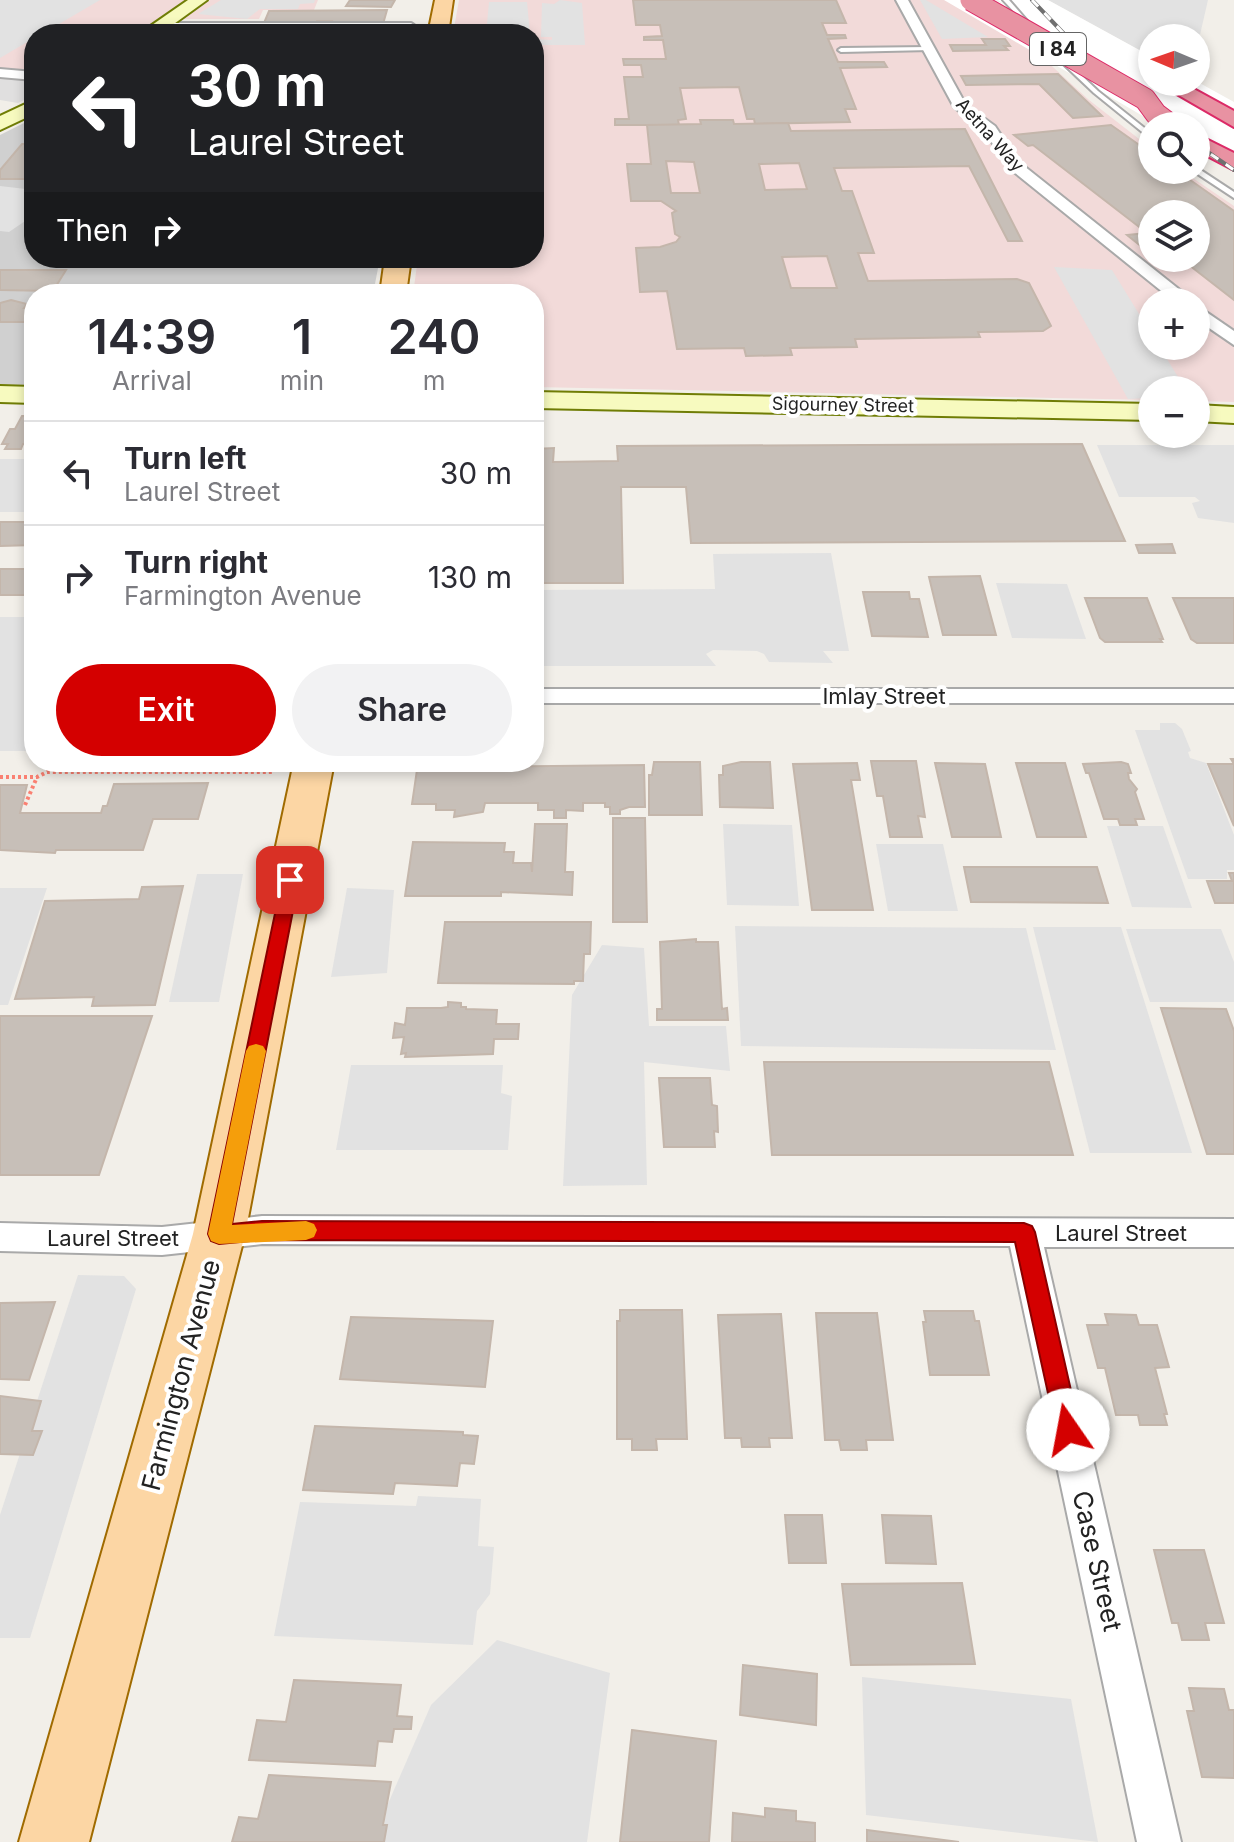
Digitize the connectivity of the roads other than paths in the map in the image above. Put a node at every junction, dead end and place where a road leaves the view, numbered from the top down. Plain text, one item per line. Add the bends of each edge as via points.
1 (199, 0) edge
2 (444, 0) edge
3 (902, 0) edge
4 (971, 0) edge
5 (1006, 0) edge
6 (1019, 0) edge
7 (1049, 16) dead end
8 (163, 24) edge
9 (429, 24) edge
10 (929, 49) junction
11 (841, 50) dead end
12 (0, 73) edge
13 (24, 75) edge
14 (1191, 96) edge
15 (1145, 99) junction
16 (24, 111) edge
17 (1155, 112) edge
18 (1168, 112) edge
19 (1234, 120) edge
20 (0, 124) edge
21 (1138, 126) edge
22 (1210, 135) edge
23 (1234, 148) edge
24 (1210, 149) edge
25 (1234, 163) edge
26 (1210, 179) edge
27 (1234, 196) edge
28 (1168, 288) edge
29 (1210, 321) edge
30 (1234, 340) edge
31 (0, 394) edge
32 (24, 395) edge
33 (544, 400) edge
34 (1138, 412) edge
35 (1210, 414) edge
36 (1234, 415) edge
37 (544, 696) edge
38 (1234, 696) edge
39 (293, 772) edge
40 (1024, 1232) junction
41 (1234, 1233) edge
42 (219, 1234) junction
43 (0, 1237) edge
44 (54, 1842) edge
45 (1159, 1842) edge

1 - 8 main road
2 - 9 main road
3 - 10 street, Aetna Way
4 - 15 highway, I 84, bridge
5 - 21 lane via 1076,74
6 - 7 highway, I 84
10 - 11 lane
10 - 28 street, Aetna Way via 962,109 990,129 1014,165
12 - 13 street
14 - 19 highway
15 - 17 highway, bridge
15 - 18 highway, I 84
16 - 20 main road
22 - 23 highway, I 84
24 - 25 highway
26 - 27 lane
29 - 30 street
31 - 32 main road
33 - 34 main road, Sigourney Street
35 - 36 main road
37 - 38 street, Imlay Street
39 - 42 main road, Farmington Avenue
40 - 41 street, Laurel Street
40 - 42 street, Laurel Street
40 - 45 street, Case Street
42 - 43 street, Laurel Street via 162,1241
42 - 44 main road, Farmington Avenue

